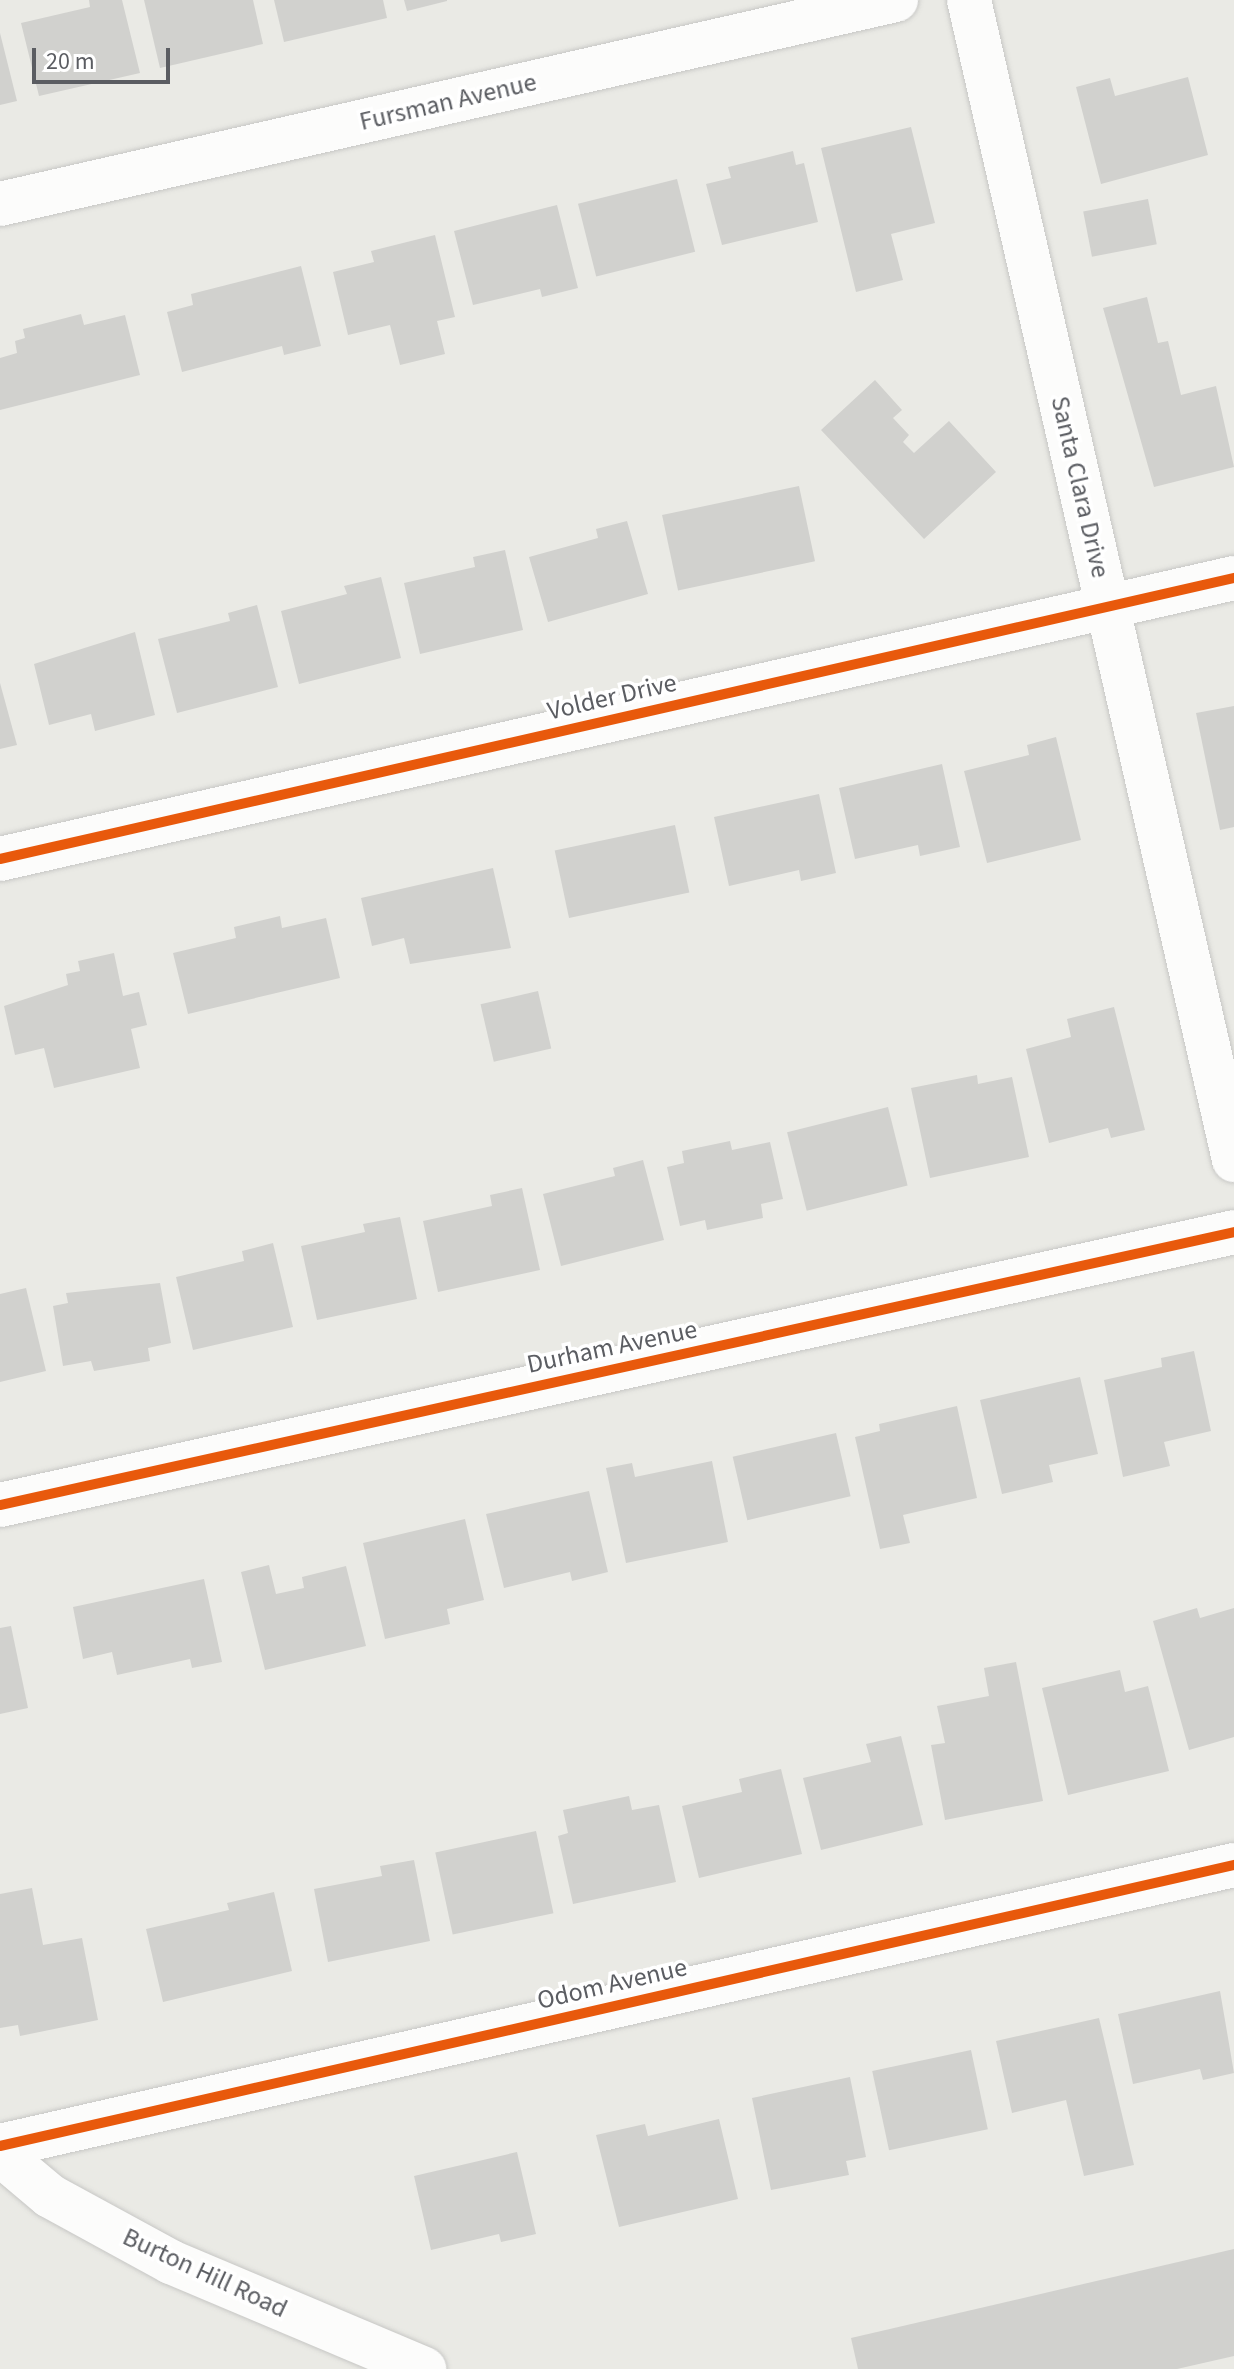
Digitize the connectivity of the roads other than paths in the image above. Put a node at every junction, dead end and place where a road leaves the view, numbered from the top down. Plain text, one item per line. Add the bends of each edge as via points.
1 (896, 0) edge
2 (969, 0) edge
3 (0, 204) edge
4 (1234, 578) edge
5 (1108, 607) junction
6 (0, 859) edge
7 (1234, 1160) edge
8 (1234, 1232) edge
9 (0, 1505) edge
10 (1234, 1865) edge
11 (0, 2146) edge
12 (0, 2154) edge
13 (424, 2369) edge

1 - 3 street, Fursman Avenue
2 - 5 street, Santa Clara Drive
4 - 5 street, Volder Drive
5 - 6 street, Volder Drive
5 - 7 street, Santa Clara Drive
8 - 9 street, Durham Avenue
10 - 11 street, Odom Avenue
12 - 13 street, Burton Hill Road via 50,2196 171,2262

